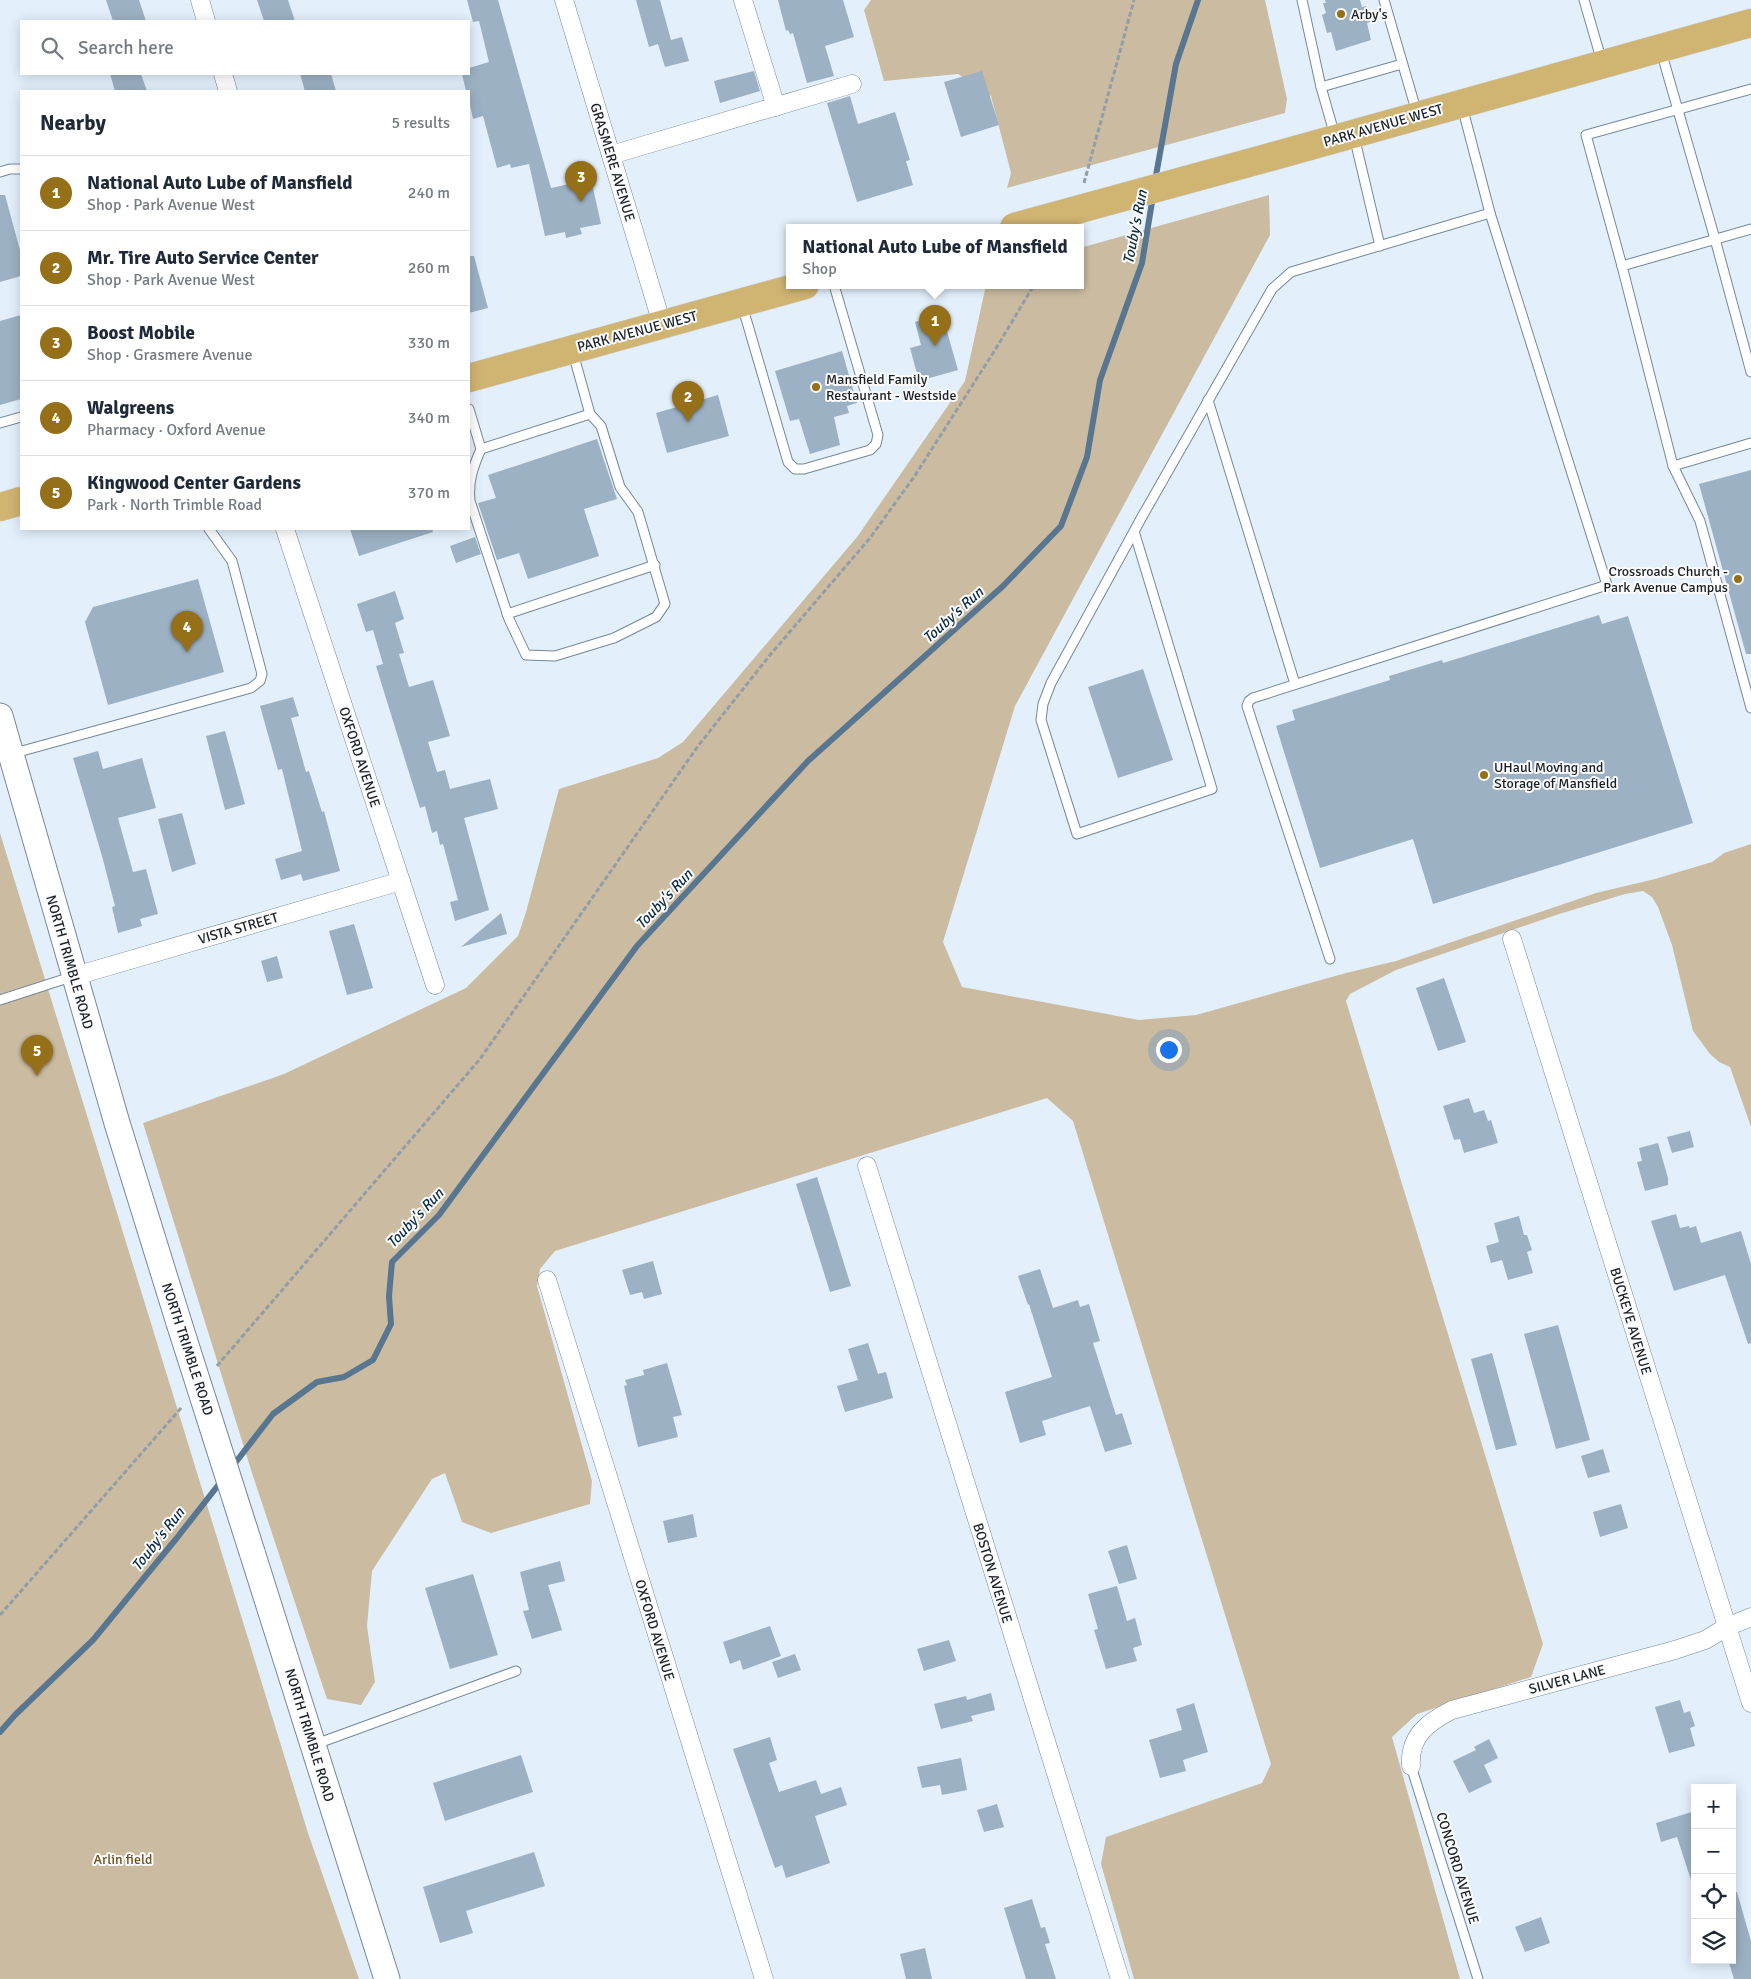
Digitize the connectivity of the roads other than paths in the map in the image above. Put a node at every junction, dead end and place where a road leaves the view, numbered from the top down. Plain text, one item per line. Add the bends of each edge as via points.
1 (200, 0) edge
2 (564, 0) edge
3 (743, 0) edge
4 (1302, 0) edge
5 (1384, 0) edge
6 (1584, 0) edge
7 (206, 20) edge
8 (1751, 23) edge
9 (1661, 48) junction
10 (1402, 64) junction
11 (1602, 64) junction
12 (222, 75) edge
13 (852, 84) dead end
14 (1321, 87) junction
15 (1751, 89) edge
16 (228, 90) edge
17 (1462, 103) junction
18 (776, 107) junction
19 (1678, 109) junction
20 (1418, 116) junction
21 (1344, 136) junction
22 (612, 155) junction
23 (20, 169) edge
24 (0, 172) edge
25 (1490, 213) junction
26 (1025, 224) edge
27 (1751, 229) edge
28 (1715, 239) junction
29 (1380, 246) junction
30 (1622, 266) junction
31 (791, 289) edge
32 (835, 289) edge
33 (741, 303) junction
34 (662, 324) junction
35 (572, 349) junction
36 (1751, 372) edge
37 (470, 378) edge
38 (1208, 400) junction
39 (470, 412) edge
40 (590, 414) junction
41 (20, 417) edge
42 (0, 423) edge
43 (1751, 443) edge
44 (481, 449) junction
45 (1673, 466) junction
46 (470, 481) edge
47 (470, 500) edge
48 (20, 501) edge
49 (0, 507) edge
50 (210, 530) edge
51 (285, 530) edge
52 (1134, 531) junction
53 (654, 564) junction
54 (507, 614) junction
55 (1295, 684) junction
56 (1751, 708) edge
57 (0, 716) edge
58 (11, 754) junction
59 (401, 881) junction
60 (1512, 939) dead end
61 (1330, 958) dead end
62 (74, 976) junction
63 (435, 985) dead end
64 (0, 1000) edge
65 (867, 1166) dead end
66 (547, 1280) dead end
67 (1751, 1616) edge
68 (1727, 1627) junction
69 (516, 1671) dead end
70 (1751, 1704) edge
71 (313, 1745) junction
72 (1411, 1766) joint
73 (387, 1979) edge
74 (764, 1979) edge
75 (1120, 1979) edge
76 (1478, 1979) edge

1 - 7 street
2 - 22 street, GRASMERE AVENUE
3 - 18 street
4 - 14 lane
5 - 10 lane
6 - 11 lane
8 - 9 main road, PARK AVENUE WEST
9 - 11 main road, PARK AVENUE WEST
9 - 19 lane
10 - 14 lane
10 - 20 lane
11 - 17 main road, PARK AVENUE WEST
12 - 16 street
13 - 18 street
14 - 21 lane
15 - 19 lane
17 - 20 main road, PARK AVENUE WEST
17 - 25 lane
18 - 22 street
19 - 28 lane
19 - 30 lane via 1586,135
20 - 21 main road, PARK AVENUE WEST
21 - 26 main road, PARK AVENUE WEST, bridge
21 - 29 lane
22 - 34 street, GRASMERE AVENUE
23 - 24 lane
25 - 29 lane
25 - 55 lane via 1607,585
27 - 28 lane
28 - 30 lane
28 - 36 lane
29 - 38 lane via 1291,272 1272,289
30 - 45 lane
31 - 33 main road, PARK AVENUE WEST
32 - 33 lane via 878,435 870,450 804,469 796,469 788,462
33 - 34 main road, PARK AVENUE WEST
34 - 35 main road, PARK AVENUE WEST
35 - 37 main road, PARK AVENUE WEST
35 - 40 lane
38 - 52 lane
38 - 55 lane
39 - 44 lane
40 - 44 lane
40 - 53 lane via 601,426 620,487 638,512
41 - 42 lane
43 - 45 lane
44 - 46 lane
45 - 56 lane via 1700,521
47 - 54 lane
48 - 49 main road
50 - 58 lane via 232,561 262,674 260,680 251,688
51 - 59 street, OXFORD AVENUE
52 - 52 lane via 1212,789 1077,834 1041,720 1043,704
53 - 54 lane
53 - 54 lane via 665,604 656,617 614,638 555,656 526,655
55 - 61 lane via 1253,698 1247,706
57 - 58 main road, NORTH TRIMBLE ROAD
58 - 62 main road, NORTH TRIMBLE ROAD
59 - 62 street, VISTA STREET
59 - 63 street, OXFORD AVENUE
60 - 68 street, BUCKEYE AVENUE
62 - 64 lane
62 - 71 main road, NORTH TRIMBLE ROAD, bridge via 116,1123
65 - 75 street, BOSTON AVENUE
66 - 74 street, OXFORD AVENUE
67 - 68 street, SILVER LANE
68 - 70 street, BUCKEYE AVENUE
68 - 72 street, SILVER LANE via 1705,1640 1675,1650 1452,1710 1432,1720 1421,1732 1410,1755
69 - 71 lane
71 - 73 main road, NORTH TRIMBLE ROAD
72 - 76 lane, CONCORD AVENUE

